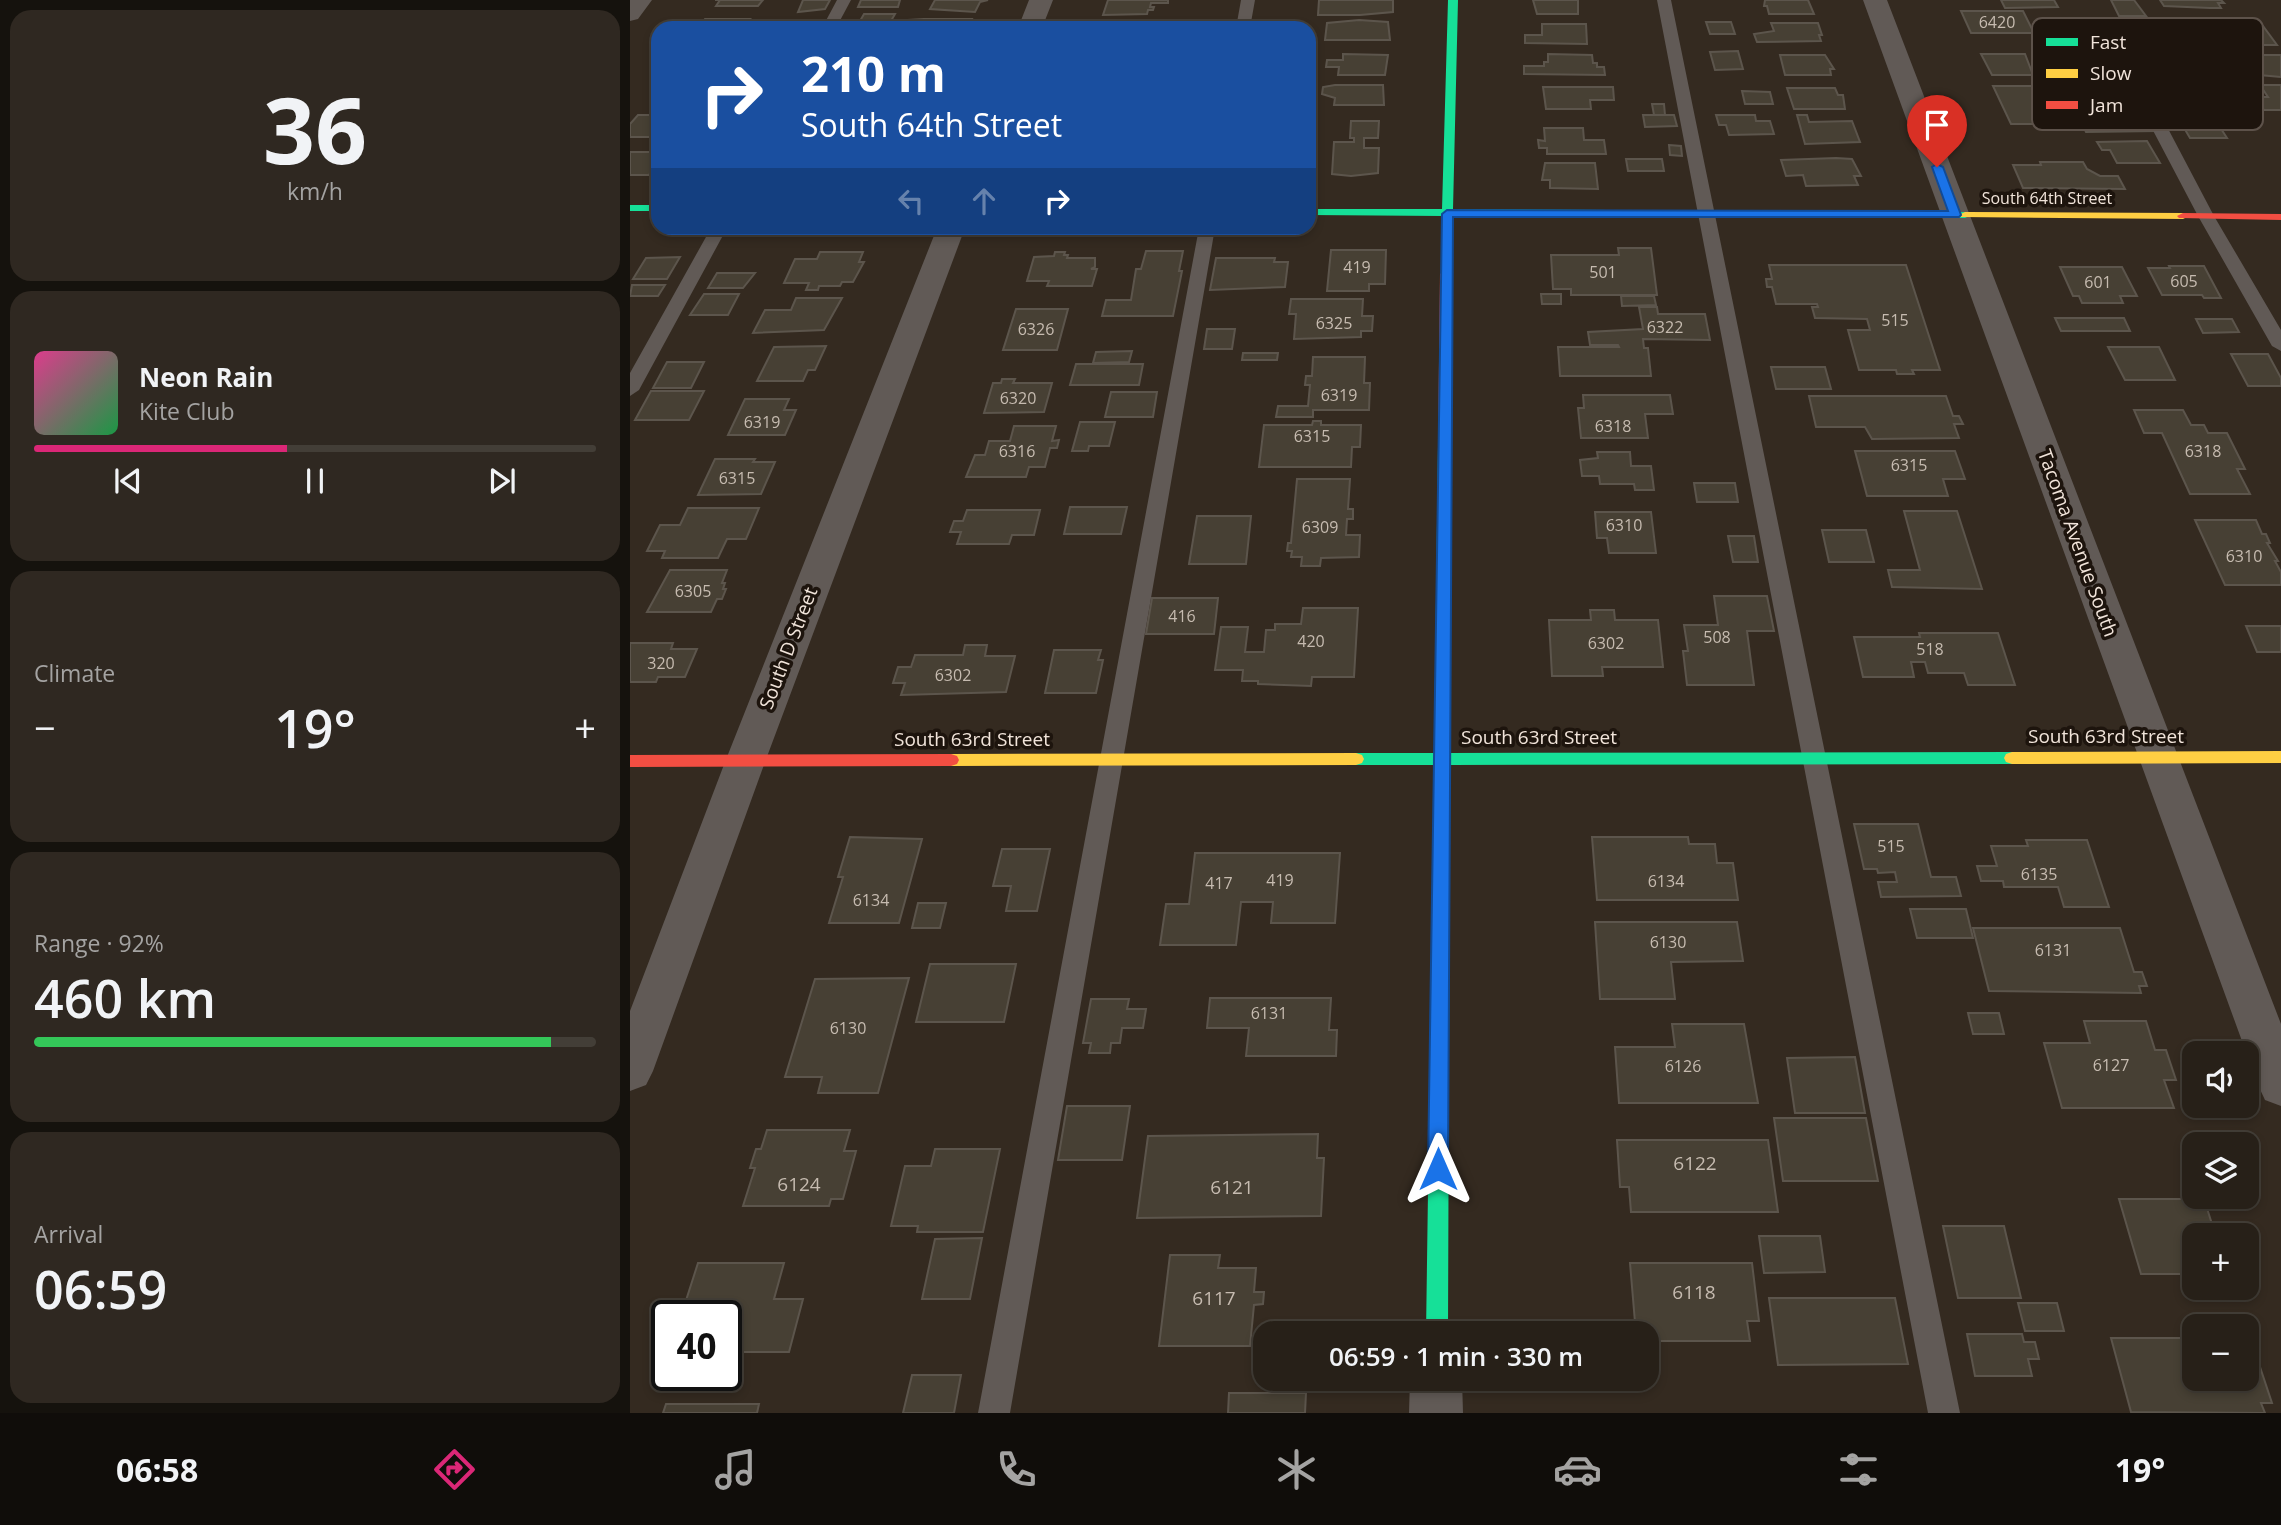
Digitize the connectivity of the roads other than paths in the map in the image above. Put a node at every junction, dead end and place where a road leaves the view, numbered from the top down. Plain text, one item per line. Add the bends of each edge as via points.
1 (640, 0) edge
2 (844, 0) edge
3 (1041, 0) edge
4 (1248, 0) edge
5 (1452, 0) edge
6 (1664, 0) edge
7 (1875, 0) edge
8 (630, 13) edge
9 (833, 21) edge
10 (1033, 21) edge
11 (1244, 21) edge
12 (2161, 130) edge
13 (630, 208) edge
14 (651, 208) edge
15 (1316, 212) edge
16 (1447, 214) junction
17 (1706, 214) junction
18 (1955, 215) junction
19 (2206, 216) junction
20 (2281, 217) edge
21 (715, 235) edge
22 (948, 235) edge
23 (1206, 235) edge
24 (2281, 346) edge
25 (630, 390) edge
26 (1814, 757) junction
27 (2157, 757) junction
28 (2281, 757) edge
29 (1442, 759) junction
30 (1112, 760) junction
31 (630, 761) edge
32 (745, 762) junction
33 (630, 1071) edge
34 (2281, 1085) edge
35 (1437, 1321) edge
36 (1436, 1391) edge
37 (994, 1413) edge
38 (1436, 1413) edge
39 (1944, 1413) edge

1 - 8 street
2 - 9 lane
3 - 10 street
4 - 11 lane
5 - 16 street
6 - 17 lane
7 - 18 street, Tacoma Avenue South
12 - 19 lane
13 - 14 street
15 - 16 street, South 64th Street
16 - 17 street, South 64th Street
16 - 29 street
17 - 18 street, South 64th Street
17 - 26 lane
18 - 19 street, South 64th Street
18 - 27 street, Tacoma Avenue South
19 - 20 street, South 64th Street
19 - 24 lane
21 - 25 lane
22 - 32 street, South D Street
23 - 30 lane
26 - 27 street, South 63rd Street
26 - 29 street, South 63rd Street
26 - 39 lane
27 - 28 street, South 63rd Street
27 - 34 street, Tacoma Avenue South
29 - 30 street, South 63rd Street
29 - 35 street
30 - 32 street, South 63rd Street
30 - 37 lane
31 - 32 street, South 63rd Street
32 - 33 street, South D Street
36 - 38 street

